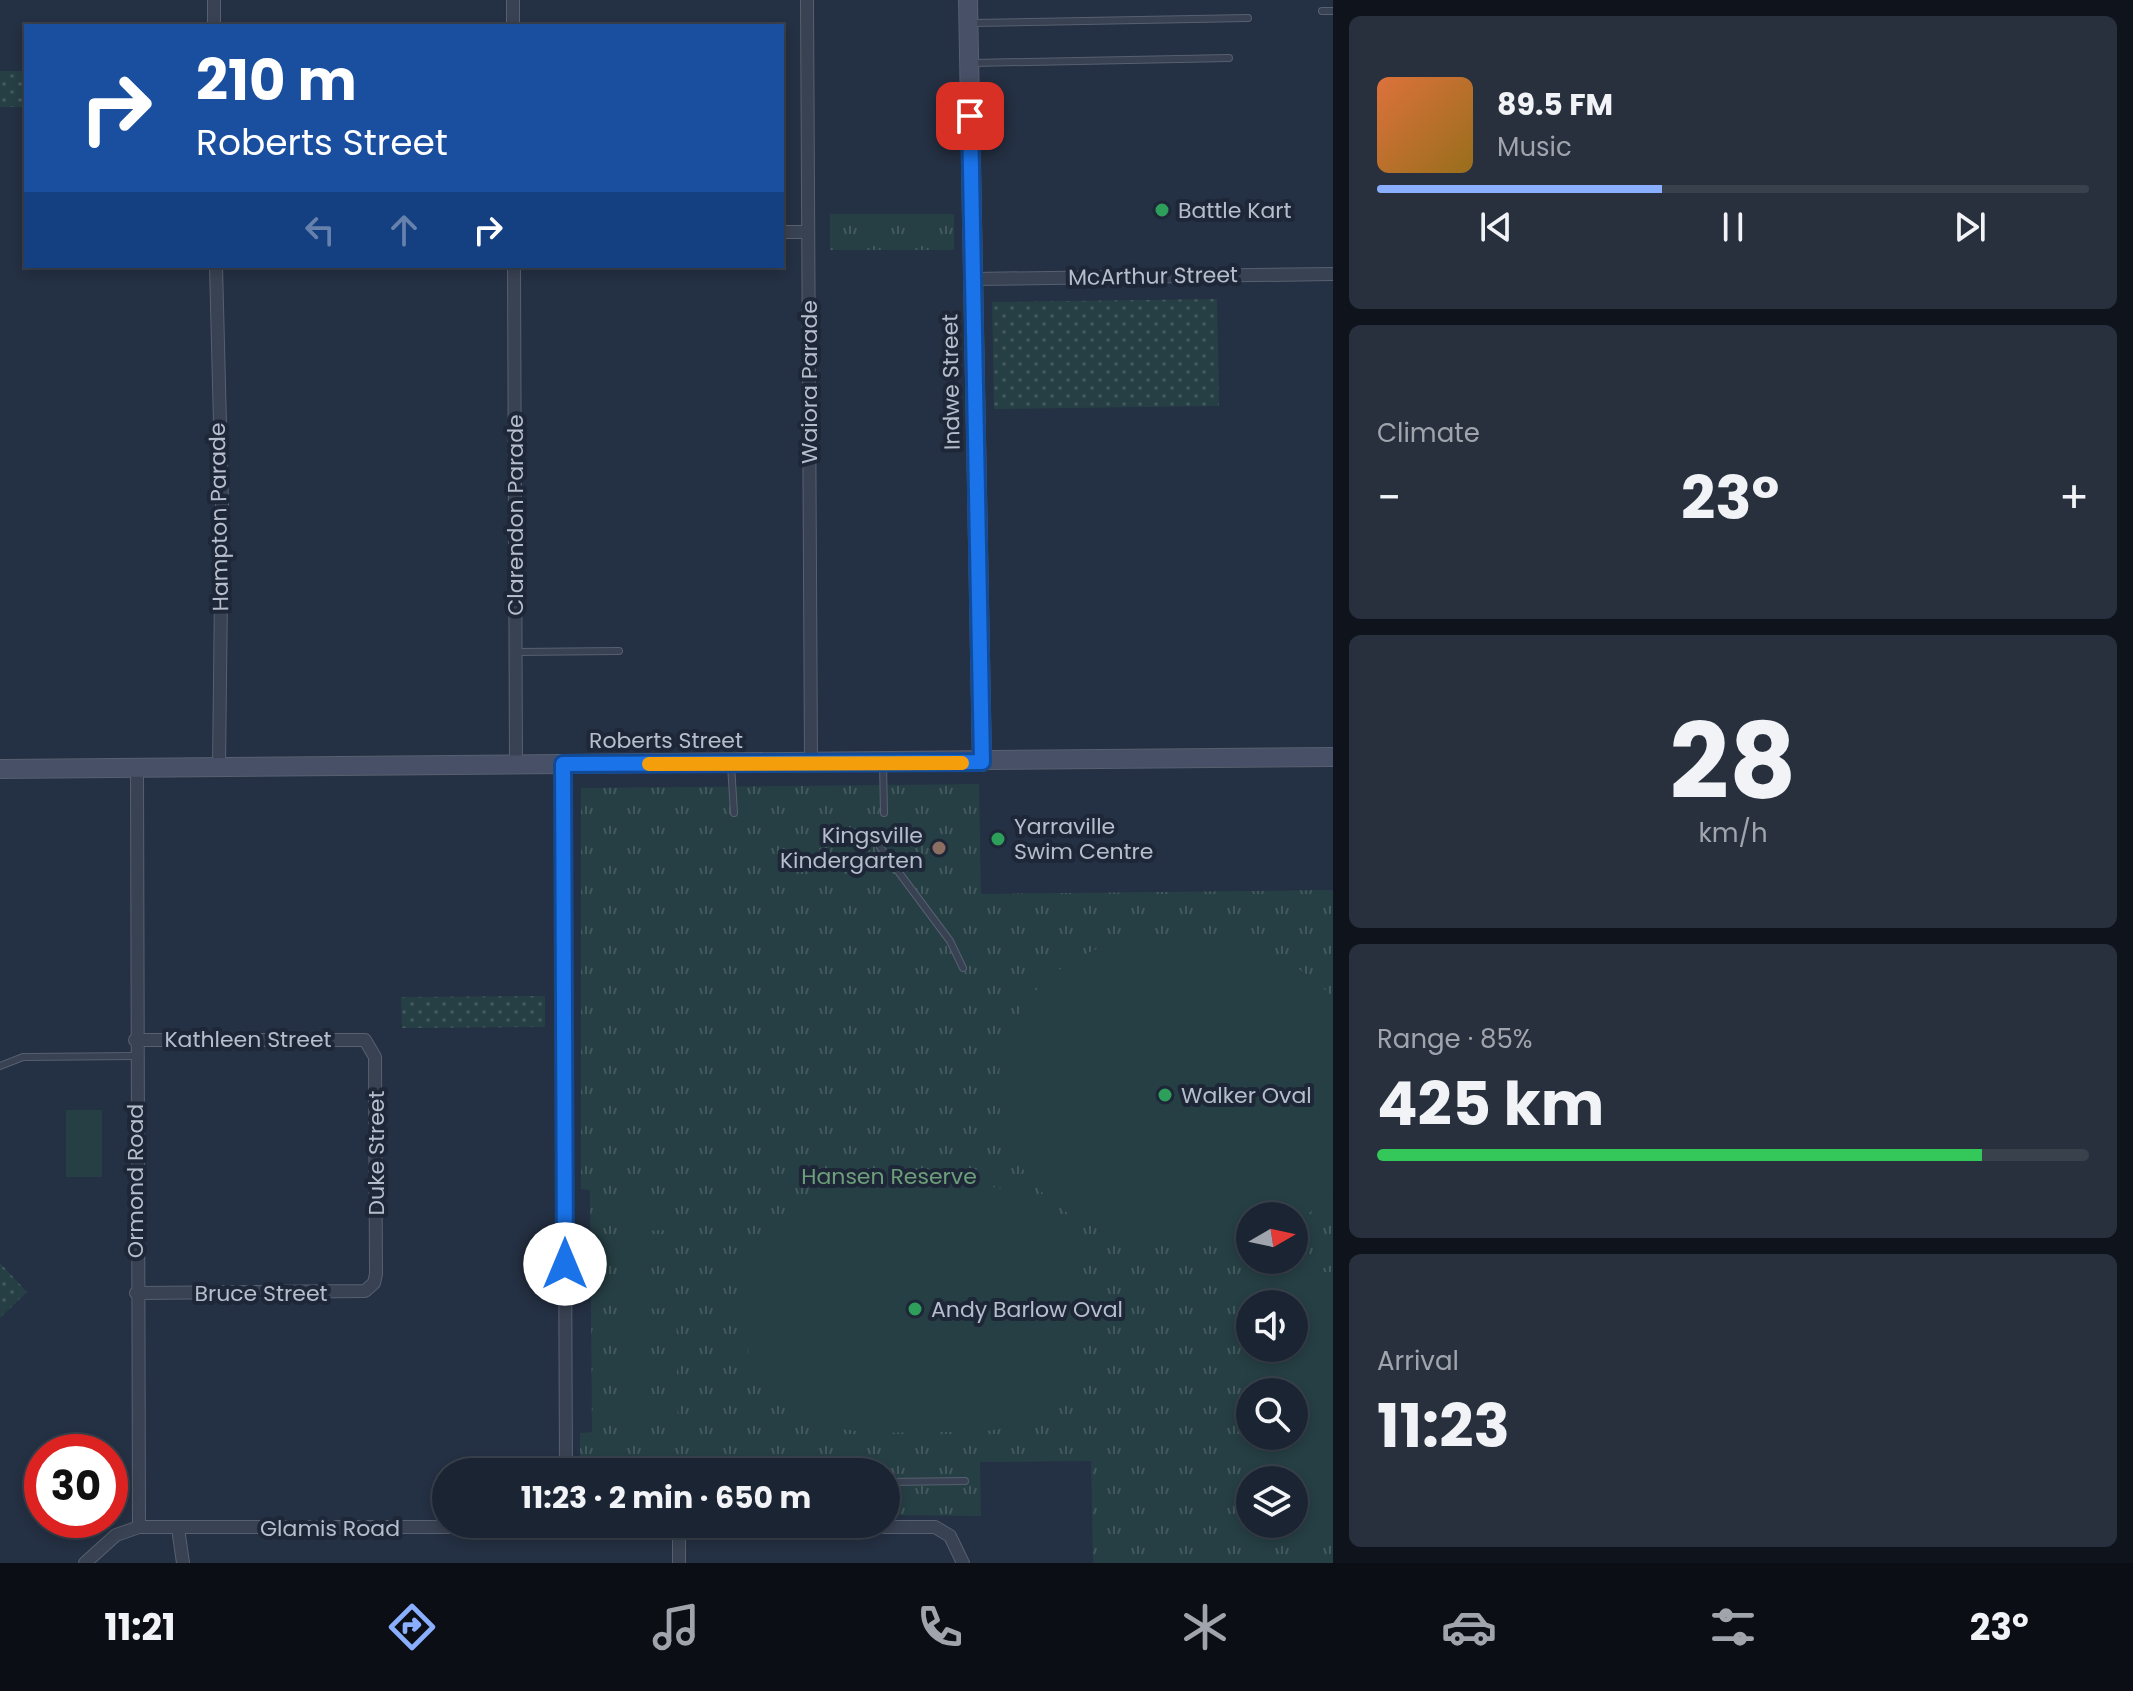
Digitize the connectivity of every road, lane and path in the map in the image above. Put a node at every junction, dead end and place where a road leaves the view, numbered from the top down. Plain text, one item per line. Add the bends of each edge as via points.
1 (214, 0) edge
2 (513, 0) edge
3 (807, 0) edge
4 (968, 0) edge
5 (1322, 11) dead end
6 (1333, 11) edge
7 (1248, 18) dead end
8 (969, 23) junction
9 (214, 24) edge
10 (513, 24) edge
11 (1229, 58) dead end
12 (969, 64) junction
13 (784, 232) edge
14 (808, 232) junction
15 (216, 268) edge
16 (514, 268) edge
17 (1333, 274) edge
18 (973, 279) junction
19 (619, 651) dead end
20 (516, 652) junction
21 (1333, 757) edge
22 (982, 762) junction
23 (883, 763) junction
24 (516, 764) junction
25 (563, 764) junction
26 (731, 764) junction
27 (811, 764) junction
28 (137, 768) junction
29 (219, 768) junction
30 (0, 769) edge
31 (734, 813) dead end
32 (884, 813) dead end
33 (880, 847) dead end
34 (963, 968) dead end
35 (360, 1039) joint
36 (135, 1040) junction
37 (135, 1056) junction
38 (0, 1066) edge
39 (376, 1274) joint
40 (136, 1293) junction
41 (566, 1458) edge
42 (965, 1481) dead end
43 (900, 1482) edge
44 (139, 1527) junction
45 (432, 1527) edge
46 (900, 1527) edge
47 (178, 1528) junction
48 (950, 1536) junction
49 (679, 1538) edge
50 (85, 1563) edge
51 (183, 1563) edge
52 (679, 1563) edge
53 (952, 1563) edge
54 (963, 1563) edge

1 - 9 street
2 - 10 street
3 - 14 street, Waiora Parade
4 - 8 street, Indwe Street
5 - 6 lane
7 - 8 lane
8 - 12 street, Indwe Street
11 - 12 lane
12 - 18 street, Indwe Street
13 - 14 street
14 - 27 street, Waiora Parade
15 - 29 street, Hampton Parade via 222,504
16 - 20 street, Clarendon Parade
17 - 18 street, McArthur Street
18 - 22 street, Indwe Street
19 - 20 lane
20 - 24 street, Clarendon Parade
21 - 22 street, Roberts Street
22 - 23 street, Roberts Street
23 - 27 street, Roberts Street
23 - 32 lane
24 - 25 street, Roberts Street
24 - 29 street, Roberts Street
25 - 26 street, Roberts Street
25 - 41 street
26 - 27 street, Roberts Street
26 - 31 lane
28 - 29 street, Roberts Street
28 - 30 street, Roberts Street
28 - 36 street, Ormond Road
33 - 34 lane via 950,941
35 - 36 street, Kathleen Street
35 - 39 street, Duke Street via 375,1057
36 - 37 street, Ormond Road
37 - 38 lane via 23,1057
37 - 40 street, Ormond Road
39 - 40 street, Bruce Street via 371,1287 358,1293
40 - 44 street, Ormond Road
42 - 43 lane
44 - 47 street, Glamis Road
44 - 50 street via 116,1535
45 - 47 street, Glamis Road
46 - 48 street, Glamis Road via 935,1527
47 - 51 street
48 - 53 street
48 - 54 street
49 - 52 street

